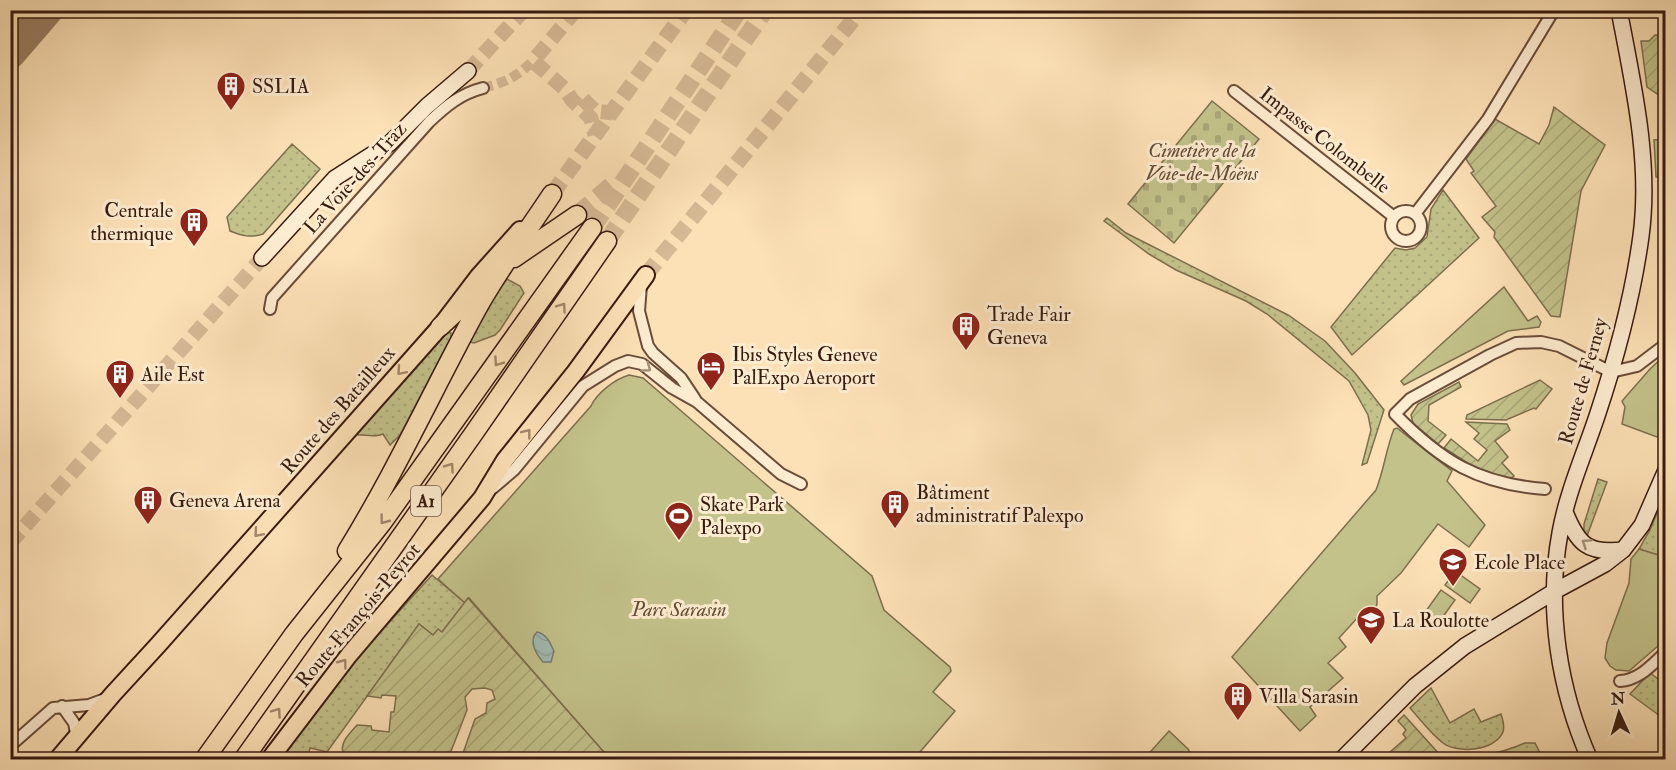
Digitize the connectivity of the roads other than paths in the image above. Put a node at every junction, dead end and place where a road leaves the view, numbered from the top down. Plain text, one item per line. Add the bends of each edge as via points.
1 (1554, 10) edge
2 (1619, 10) edge
3 (468, 71) tunnel mouth
4 (483, 88) tunnel mouth
5 (1234, 91) dead end
6 (552, 194) joint
7 (1415, 214) junction
8 (577, 215) tunnel mouth
9 (1394, 217) junction
10 (592, 228) tunnel mouth
11 (607, 242) tunnel mouth
12 (262, 258) tunnel mouth
13 (501, 268) junction
14 (644, 278) joint
15 (270, 309) dead end
16 (440, 327) junction
17 (1665, 344) edge
18 (1611, 372) junction
19 (697, 402) junction
20 (1665, 470) edge
21 (801, 484) dead end
22 (1545, 489) dead end
23 (482, 498) junction
24 (1565, 512) junction
25 (1623, 550) junction
26 (1555, 591) junction
27 (294, 634) junction
28 (1665, 652) edge
29 (1620, 681) dead end
30 (113, 694) junction
31 (62, 706) junction
32 (77, 738) junction
33 (10, 746) edge
34 (57, 759) edge
35 (66, 759) edge
36 (204, 759) edge
37 (243, 759) edge
38 (269, 759) edge
39 (1341, 759) edge
40 (1590, 759) edge

1 - 7 street via 1488,119
2 - 18 street, Route de Ferney via 1640,136 1643,193 1635,271
3 - 12 street via 390,143 335,178
4 - 15 street, La Voie-des-Traz via 455,99 416,135 272,298
5 - 9 street, Impasse Colombelle
6 - 13 highway
6 - 16 main road, Route des Batailleux via 478,277
7 - 9 street, Impasse Colombelle via 1405,211
7 - 9 street, Impasse Colombelle via 1420,230 1415,238 1405,241 1391,230
8 - 13 highway
10 -> 27 highway, A1 via 382,523
37 -> 11 highway, A1
13 - 16 highway
13 - 27 highway via 371,511
14 - 19 street, Route François-Peyrot via 639,311 648,346 681,378
23 -> 14 main road, Route François-Peyrot via 505,460
16 -> 30 main road, Route des Batailleux
17 - 18 street via 1637,366
18 - 22 street via 1559,346 1516,343 1410,399 1395,414 1455,465 1494,481
18 - 24 street, Route de Ferney
19 - 21 street, Route François-Peyrot via 781,474
23 -> 19 street, Route François-Peyrot via 514,470 583,386 620,363 642,363 672,388
20 - 25 street via 1642,525
38 -> 23 main road, Route François-Peyrot via 349,655
25 -> 24 street via 1599,551 1585,546
24 - 26 street, Route de Ferney via 1557,551
25 - 26 street
26 - 39 street via 1474,640 1436,669
26 - 40 street, Route de Ferney via 1565,687
27 - 36 highway, A1
28 - 29 street via 1640,675
30 - 31 street via 89,705
30 - 32 main road, Route des Batailleux
31 - 32 street via 74,723
31 - 33 street via 51,709
32 - 34 main road, Route des Batailleux
32 - 35 main road

